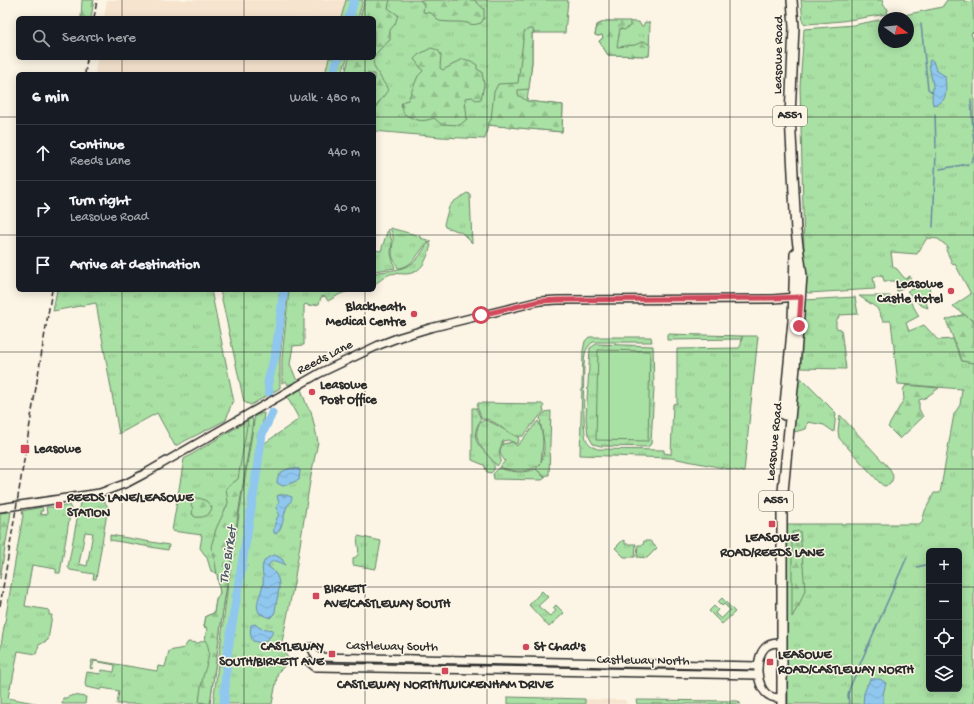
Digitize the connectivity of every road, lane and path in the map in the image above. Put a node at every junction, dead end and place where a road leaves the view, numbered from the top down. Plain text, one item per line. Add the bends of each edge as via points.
1 (792, 0) edge
2 (797, 297) junction
3 (0, 508) edge
4 (779, 643) junction
5 (311, 647) dead end
6 (360, 658) junction
7 (413, 660) junction
8 (480, 661) joint
9 (309, 662) dead end
10 (566, 663) junction
11 (634, 664) junction
12 (686, 665) junction
13 (758, 666) junction
14 (360, 668) junction
15 (412, 669) junction
16 (480, 670) joint
17 (566, 672) junction
18 (634, 673) junction
19 (686, 674) junction
20 (758, 675) junction
21 (779, 701) edge

1 - 2 main road, Leasowe Road / A551 via 794,27 790,116
2 - 3 street, Reeds Lane via 540,301 430,328 390,340 320,373 118,487 100,493
2 - 4 main road, Leasowe Road / A551 via 776,500
4 - 13 street, Leasowe Road via 765,647
4 - 21 main road, Leasowe Road / A551
5 - 6 street, Castleway South via 316,657
6 - 7 street, Castleway South
6 - 14 street
7 - 8 street, Castleway South
7 - 15 street
8 - 10 street, Castleway North
9 - 14 street, Castleway South via 314,667
10 - 11 street, Castleway North
10 - 17 street
11 - 12 street, Castleway North
11 - 18 street
12 - 13 street, Castleway North
12 - 19 street
13 - 20 street, Leasowe Road
14 - 15 street, Castleway South
15 - 16 street, Castleway South
16 - 17 street, Castleway North
17 - 18 street, Castleway North
18 - 19 street, Castleway North
19 - 20 street, Castleway North
20 - 21 street, Leasowe Road via 762,689 771,698

